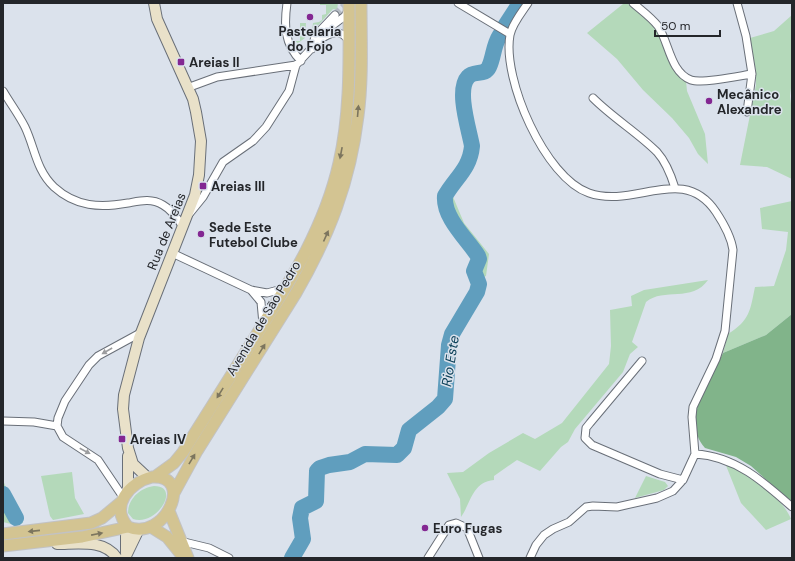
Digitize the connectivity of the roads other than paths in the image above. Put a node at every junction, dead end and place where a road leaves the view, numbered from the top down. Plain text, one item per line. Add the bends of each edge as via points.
1 (154, 3) edge
2 (287, 3) edge
3 (361, 3) edge
4 (458, 3) edge
5 (528, 3) edge
6 (633, 3) edge
7 (737, 3) edge
8 (349, 6) edge
9 (335, 15) tunnel mouth
10 (510, 34) junction
11 (322, 38) junction
12 (349, 42) junction
13 (312, 49) junction
14 (298, 63) junction
15 (752, 74) junction
16 (187, 88) junction
17 (3, 91) edge
18 (593, 98) dead end
19 (746, 112) dead end
20 (675, 188) junction
21 (190, 213) junction
22 (183, 228) junction
23 (172, 253) junction
24 (286, 288) junction
25 (251, 290) junction
26 (263, 325) junction
27 (142, 332) junction
28 (642, 361) dead end
29 (3, 421) edge
30 (57, 426) junction
31 (128, 448) junction
32 (695, 454) junction
33 (152, 477) junction
34 (683, 480) junction
35 (174, 493) junction
36 (124, 497) junction
37 (792, 507) edge
38 (169, 511) junction
39 (151, 526) junction
40 (128, 527) junction
41 (139, 529) junction
42 (3, 534) edge
43 (167, 537) junction
44 (180, 541) junction
45 (31, 543) junction
46 (3, 546) edge
47 (123, 557) edge
48 (184, 558) edge
49 (188, 558) edge
50 (229, 558) edge
51 (428, 558) edge
52 (479, 558) edge
53 (530, 558) edge

1 - 16 street, Rua de Areias via 157,19
2 - 14 street via 286,37
35 -> 3 main road, Avenida de São Pedro via 193,457 310,270 333,220 345,186 358,115
4 - 10 street
5 - 10 street
6 - 15 street via 659,28 668,51 686,77 698,81
7 - 15 street
8 - 11 street via 346,16 333,25
8 - 12 main road, Avenida de São Pedro
9 - 13 street via 315,36
10 - 20 street via 511,67 517,93 544,152 563,174 588,193 607,197 645,194
11 - 12 street via 339,32 345,35
11 - 13 street
12 -> 24 main road, Avenida de São Pedro via 347,110 339,163 332,190 315,234
13 - 14 street
14 - 16 street via 217,77
14 - 21 street via 289,91 266,127 253,141 223,162 203,197
15 - 19 street
16 - 21 street, Rua de Areias via 196,112 201,141 199,175
17 - 22 street via 25,127 41,170 62,194 92,206 118,205 142,200 156,202 168,208
18 - 20 street via 656,152 667,167
20 - 32 street via 691,191 706,200 722,220 734,250 724,331 716,358 693,407
21 - 22 street, Rua de Areias
22 - 23 street, Rua de Areias
23 - 25 street
23 - 27 street, Rua de Areias
24 - 25 street via 267,293
24 - 26 main road, Avenida de São Pedro
25 - 26 street via 260,302
26 -> 33 main road, Avenida de São Pedro via 183,452 174,463
27 -> 30 street via 98,356 89,365 65,402
27 - 31 street, Rua de Areias via 124,395
28 - 34 street via 586,428 585,438 592,445 660,474
29 - 30 street
30 -> 36 street via 66,441 98,460
31 - 33 street, Rua de Areias via 133,464
31 - 36 street, Rua de Areias
32 - 34 street
32 - 37 street via 730,461 755,476
33 - 35 main road via 169,482
33 - 36 main road, Avenida de São Pedro
34 - 53 street via 673,491 657,498 617,508 586,508 569,522 544,535
35 - 38 main road, Avenida de São Pedro
36 - 40 main road via 121,516
36 -> 42 main road, Avenida de São Pedro via 102,518 92,523
38 - 39 main road
38 - 44 main road
39 - 41 main road
39 - 43 main road
40 - 41 main road
45 -> 40 main road via 82,537
40 - 47 street
41 - 47 street
43 - 44 main road
43 - 48 main road
44 - 49 main road
44 - 50 street via 209,548
45 - 46 main road
45 - 47 street via 96,544
51 - 52 street via 449,525 456,523 467,528

